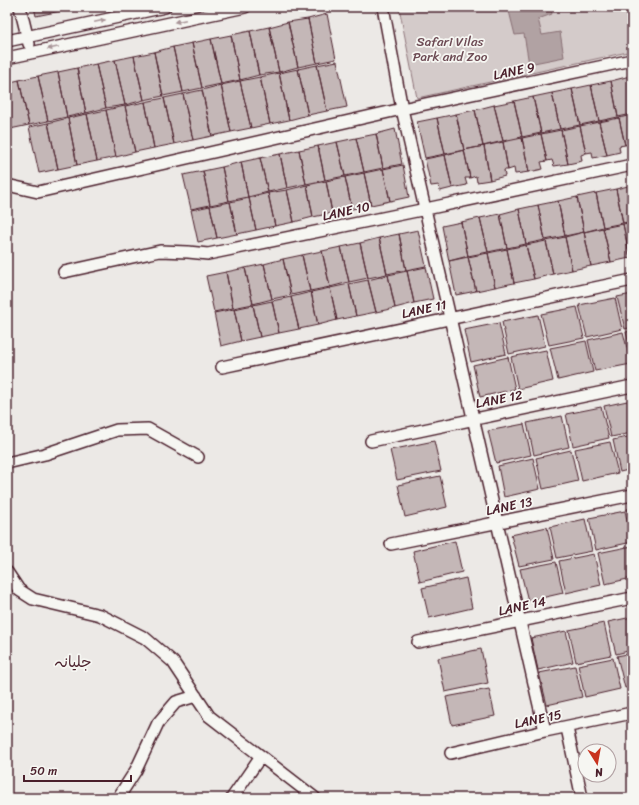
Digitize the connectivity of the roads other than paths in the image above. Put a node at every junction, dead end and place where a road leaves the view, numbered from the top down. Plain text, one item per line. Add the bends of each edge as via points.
1 (20, 7) edge
2 (165, 7) edge
3 (245, 7) edge
4 (383, 7) edge
5 (28, 37) junction
6 (7, 41) edge
7 (31, 52) junction
8 (7, 58) edge
9 (632, 60) edge
10 (402, 109) junction
11 (632, 165) edge
12 (7, 185) edge
13 (426, 209) junction
14 (64, 272) dead end
15 (632, 280) edge
16 (450, 318) junction
17 (222, 367) dead end
18 (632, 386) edge
19 (473, 418) junction
20 (371, 441) dead end
21 (198, 457) dead end
22 (7, 463) edge
23 (632, 495) edge
24 (497, 523) junction
25 (392, 544) dead end
26 (7, 572) edge
27 (632, 598) edge
28 (520, 621) junction
29 (418, 642) dead end
30 (196, 696) junction
31 (632, 713) edge
32 (566, 728) junction
33 (545, 731) junction
34 (451, 753) dead end
35 (261, 756) junction
36 (311, 797) edge
37 (118, 798) edge
38 (232, 798) edge
39 (582, 798) edge

1 - 5 street
5 -> 2 street
3 -> 7 street
4 - 10 street
5 - 6 street
5 - 7 street
7 - 8 street
9 - 10 street, LANE 9
10 - 12 street, LANE 9 via 38,192
10 - 13 street
11 - 13 street, LANE 10
13 - 14 street, LANE 10 via 208,254 160,251
13 - 16 street
15 - 16 street, LANE 11
16 - 17 street, LANE 11
16 - 19 street
18 - 19 street, LANE 12
19 - 20 street, LANE 12
19 - 24 street
21 - 22 street via 148,429 117,430 45,454
23 - 24 street, LANE 13
24 - 25 street, LANE 13
24 - 28 street
26 - 30 street via 19,590 34,599 100,615 145,638 173,662
27 - 28 street, LANE 14
28 - 29 street, LANE 14
28 - 33 street
30 - 35 street via 209,716
30 - 37 street via 176,702 158,723 136,770
31 - 32 street, LANE 15
32 - 33 street, LANE 15
32 - 39 street
33 - 34 street, LANE 15
35 - 36 street
35 - 38 street

